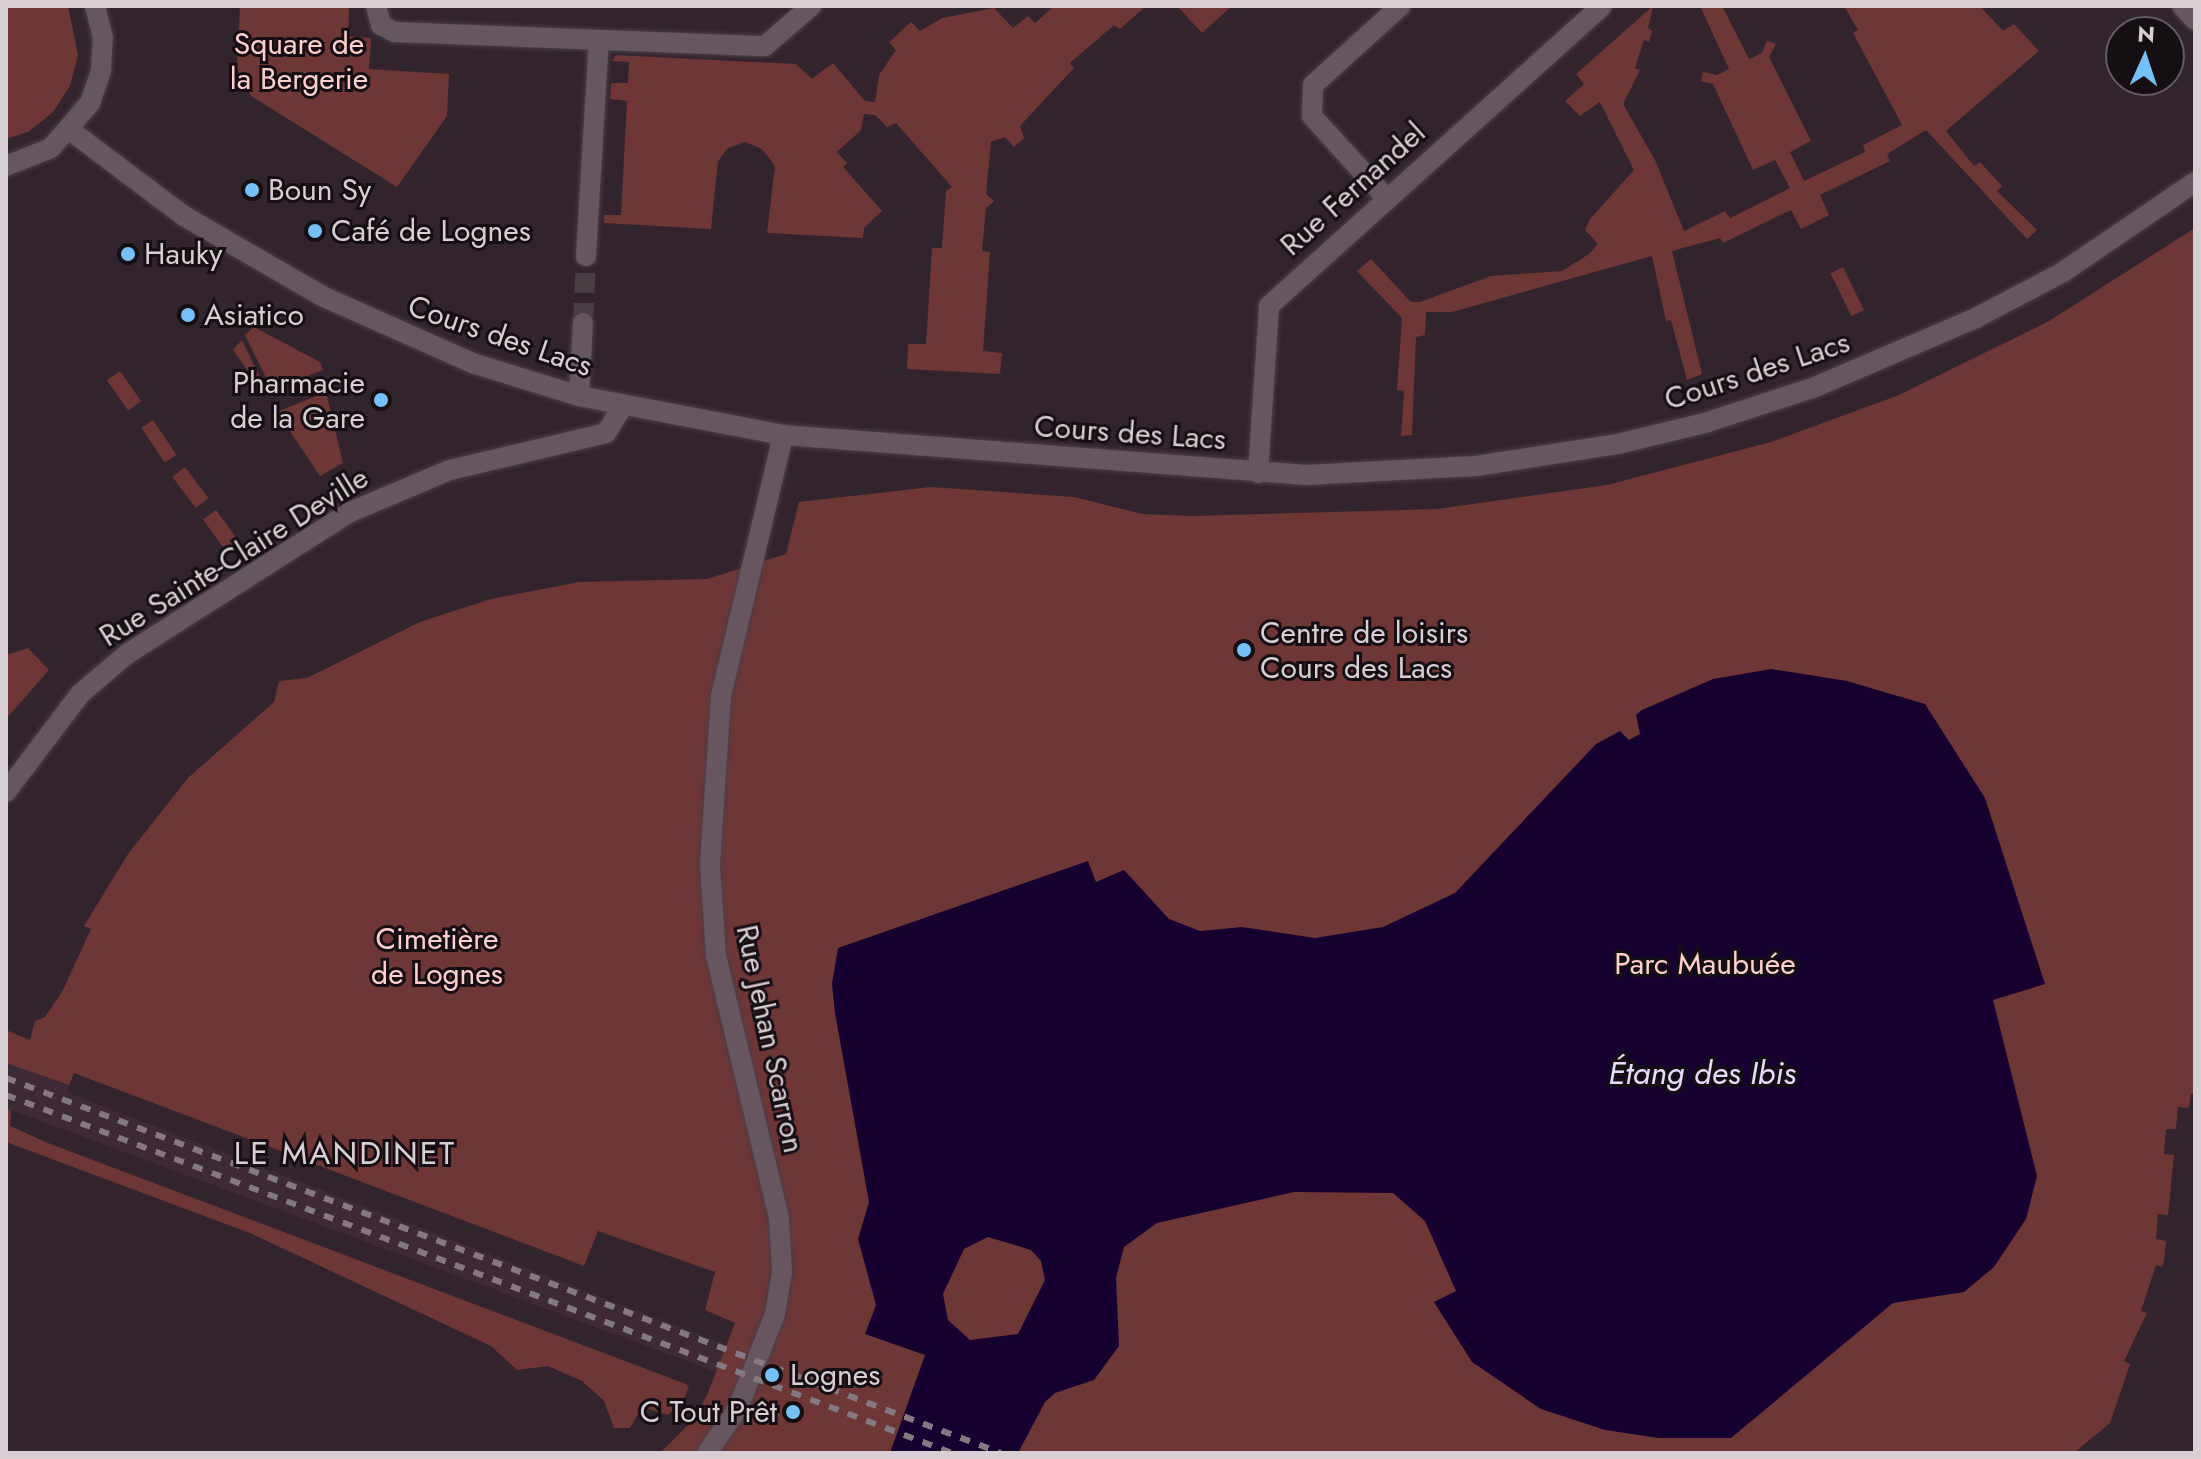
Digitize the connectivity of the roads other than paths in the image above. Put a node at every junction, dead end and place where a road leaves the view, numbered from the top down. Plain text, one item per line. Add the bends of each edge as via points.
1 (95, 6) edge
2 (376, 6) edge
3 (811, 6) edge
4 (1400, 6) edge
5 (1602, 6) edge
6 (2182, 6) edge
7 (2195, 20) edge
8 (599, 40) junction
9 (71, 131) junction
10 (6, 166) edge
11 (2195, 182) edge
12 (1387, 199) junction
13 (586, 256) tunnel mouth
14 (583, 323) tunnel mouth
15 (579, 396) junction
16 (622, 407) junction
17 (783, 435) junction
18 (1258, 473) junction
19 (6, 792) edge
20 (707, 1453) edge

1 - 9 street via 103,38 101,71 90,103
2 - 8 street via 381,25 394,32
3 - 8 street via 765,46
4 - 12 street via 1313,85 1312,116
5 - 12 street, Rue Fernandel
6 - 7 street
8 - 13 street
9 - 10 street via 51,148
9 - 15 street, Cours des Lacs via 184,216 311,291 472,363
11 - 18 street, Cours des Lacs via 2063,272 1974,319 1882,362 1705,423 1618,444 1476,466
12 - 18 street, Rue Fernandel via 1269,306
14 - 15 street
15 - 16 street, Cours des Lacs
16 - 17 street, Cours des Lacs
16 - 19 street, Rue Sainte-Claire Deville via 606,433 450,470 379,498 214,603 188,613 80,694
17 - 18 street, Cours des Lacs
17 - 20 street, Rue Jehan Scarron via 718,710 710,865 716,955 779,1218 782,1272 773,1322 738,1408

